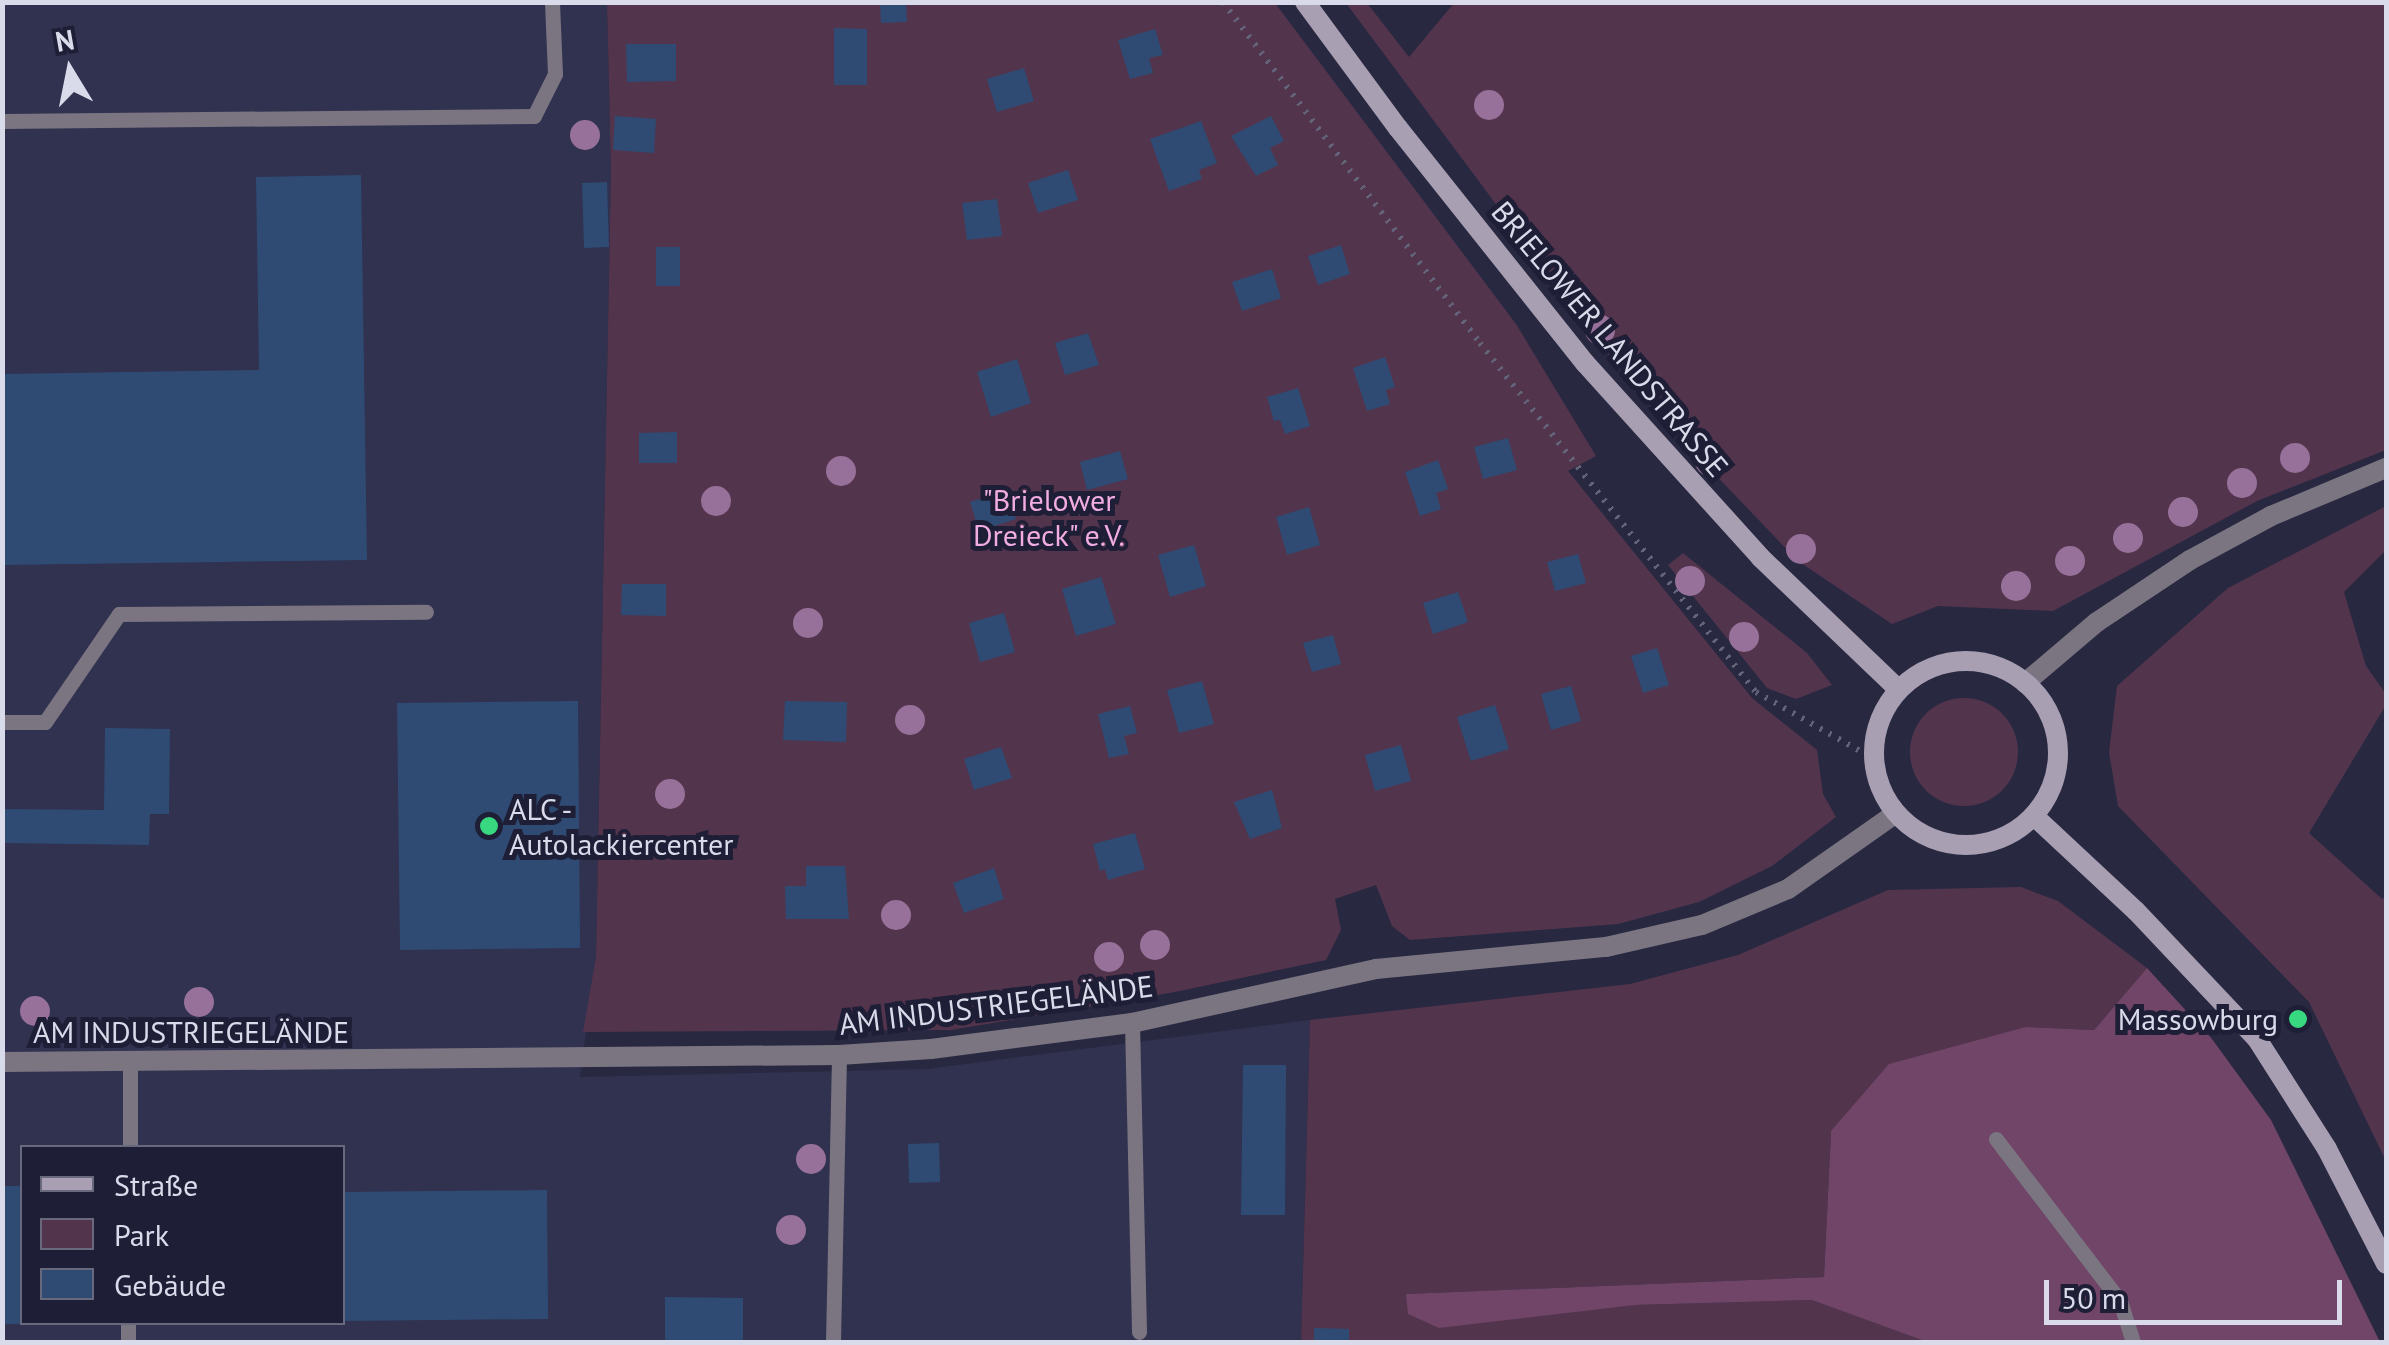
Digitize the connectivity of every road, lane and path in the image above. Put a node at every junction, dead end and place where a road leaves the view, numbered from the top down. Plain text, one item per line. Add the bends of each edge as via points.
1 (552, 2) edge
2 (1223, 2) edge
3 (1305, 2) edge
4 (2, 122) edge
5 (2386, 468) edge
6 (426, 612) dead end
7 (2024, 683) junction
8 (1898, 690) junction
9 (2, 722) edge
10 (1874, 759) junction
11 (1896, 812) junction
12 (2034, 816) junction
13 (1132, 1023) junction
14 (839, 1056) junction
15 (2, 1062) edge
16 (130, 1062) junction
17 (1996, 1139) dead end
18 (130, 1145) edge
19 (2386, 1264) edge
20 (1139, 1332) dead end
21 (833, 1342) edge
22 (2133, 1342) edge

1 - 4 lane via 555,74 534,116
2 - 10 path via 1480,343 1756,692
3 - 8 main road, BRIELOWER LANDSTRASSE via 1596,376 1760,558
5 - 7 street via 2271,516 2190,560 2097,622
6 - 9 lane via 119,614 44,722
7 - 8 main road via 1994,664 1972,660 1929,667
7 - 12 main road via 2053,720 2059,745 2058,770
8 - 10 main road via 1883,712
10 - 11 main road
11 - 12 main road via 1928,836 1964,845 1992,842
11 - 13 street, AM INDUSTRIEGELÄNDE via 1788,890 1702,925 1606,947 1376,969
12 - 19 main road via 2136,911 2256,1039 2327,1149
13 - 14 street, AM INDUSTRIEGELÄNDE
13 - 20 lane
14 - 16 street, AM INDUSTRIEGELÄNDE
14 - 21 lane
15 - 16 street, AM INDUSTRIEGELÄNDE
16 - 18 lane
17 - 22 lane via 2120,1301

